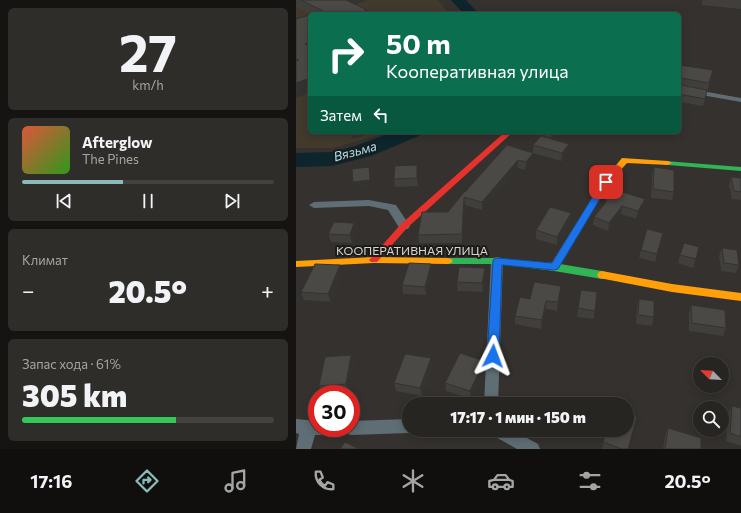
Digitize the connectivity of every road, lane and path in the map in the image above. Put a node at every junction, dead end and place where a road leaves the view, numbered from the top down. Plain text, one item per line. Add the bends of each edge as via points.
1 (681, 89) edge
2 (741, 100) edge
3 (507, 134) edge
4 (741, 169) edge
5 (314, 205) dead end
6 (404, 226) junction
7 (374, 260) junction
8 (498, 261) junction
9 (296, 264) edge
10 (554, 267) junction
11 (741, 297) edge
12 (491, 397) edge
13 (402, 426) edge
14 (360, 428) edge
15 (308, 435) edge
16 (510, 437) edge
17 (303, 449) edge
18 (532, 449) edge

1 - 2 street
3 - 6 street
4 - 10 street via 626,160 606,182
5 - 6 street via 369,203 392,207
6 - 7 street
7 - 8 street, КООПЕРАТИВНАЯ УЛИЦА
7 - 9 street, КООПЕРАТИВНАЯ УЛИЦА
8 - 10 street, КООПЕРАТИВНАЯ УЛИЦА
8 - 12 street
10 - 11 street, КООПЕРАТИВНАЯ УЛИЦА via 672,288
13 - 14 street
15 - 17 street
16 - 18 street

